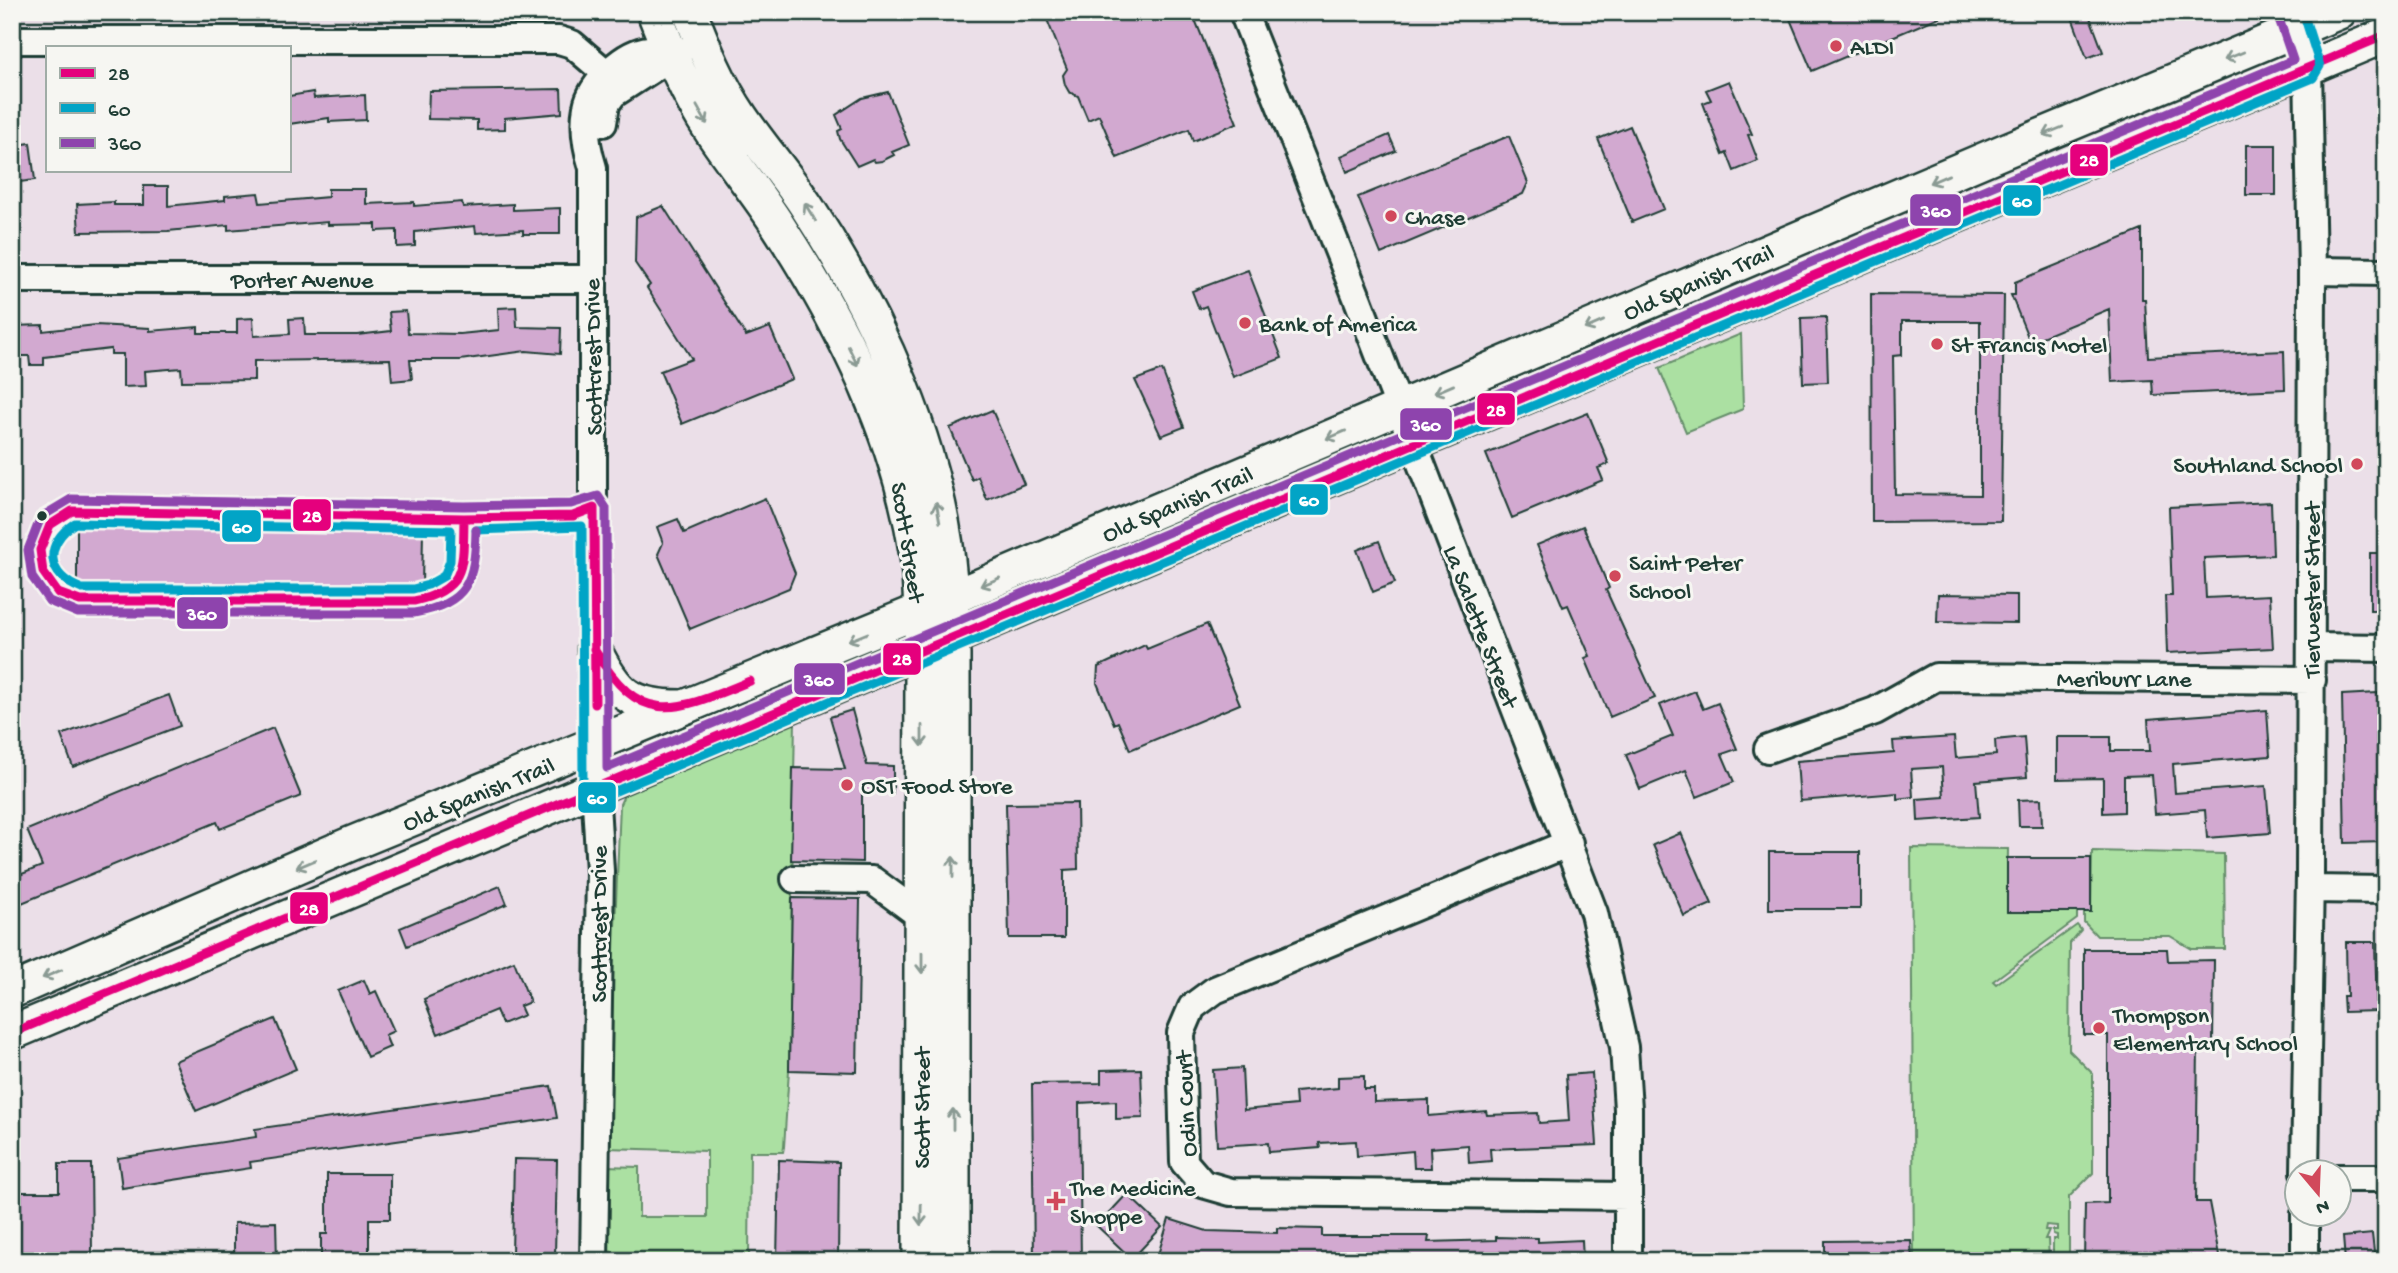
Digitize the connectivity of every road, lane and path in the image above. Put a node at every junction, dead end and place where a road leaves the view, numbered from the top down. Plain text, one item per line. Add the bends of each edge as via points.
1 (654, 12) edge
2 (690, 12) edge
3 (1243, 12) edge
4 (2339, 12) edge
5 (2293, 21) edge
6 (2386, 35) edge
7 (12, 40) edge
8 (702, 43) junction
9 (671, 55) junction
10 (2308, 67) junction
11 (607, 74) junction
12 (2002, 152) junction
13 (593, 167) junction
14 (2019, 189) junction
15 (1890, 200) junction
16 (1903, 237) junction
17 (845, 271) junction
18 (2312, 271) junction
19 (2386, 272) edge
20 (12, 279) edge
21 (591, 279) junction
22 (1701, 280) junction
23 (821, 295) junction
24 (1715, 317) junction
25 (1398, 408) junction
26 (1413, 445) junction
27 (1151, 515) junction
28 (1169, 547) junction
29 (936, 605) junction
30 (952, 638) junction
31 (2312, 647) junction
32 (2386, 648) edge
33 (594, 649) junction
34 (921, 650) junction
35 (2312, 680) junction
36 (687, 707) junction
37 (596, 745) junction
38 (1768, 749) dead end
39 (595, 786) junction
40 (1569, 843) junction
41 (348, 845) junction
42 (795, 879) dead end
43 (363, 886) junction
44 (2310, 889) junction
45 (2386, 890) edge
46 (937, 916) junction
47 (92, 956) junction
48 (12, 991) edge
49 (110, 993) junction
50 (12, 1033) edge
51 (2305, 1158) edge
52 (2352, 1178) edge
53 (2386, 1178) edge
54 (1628, 1196) junction
55 (2305, 1228) edge
56 (594, 1261) edge
57 (920, 1261) edge
58 (953, 1261) edge
59 (1628, 1261) edge
60 (2305, 1261) edge

1 - 9 main road, Scott Street
2 - 8 main road, Scott Street
3 - 25 street, La Salette Street
4 - 5 main road, Old Spanish Trail
5 - 10 street, Tierwester Street
5 -> 12 main road, Old Spanish Trail
6 - 10 main road, Old Spanish Trail
7 - 11 street via 559,40 572,44
8 - 9 street, Scottcrest Drive
17 -> 8 main road, Scott Street via 807,206 741,116
9 - 11 street, Scottcrest Drive via 649,50
9 - 13 street, Scottcrest Drive via 612,94 606,104 604,145
9 -> 23 main road, Scott Street via 710,129
10 - 14 main road, Old Spanish Trail
10 - 18 street, Tierwester Street
11 - 13 street, Scottcrest Drive via 587,107 587,149
12 - 14 main road
12 -> 15 main road, Old Spanish Trail
13 - 21 street, Scottcrest Drive
14 - 16 main road, Old Spanish Trail
15 - 16 main road
15 - 22 main road, Old Spanish Trail
16 - 24 main road, Old Spanish Trail
17 - 23 main road
29 -> 17 main road, Scott Street via 936,499 920,440 896,372
18 - 19 street
18 - 31 street, Tierwester Street
20 - 21 street, Porter Avenue
21 - 33 street, Scottcrest Drive
22 - 24 main road
22 -> 25 main road, Old Spanish Trail
23 -> 29 main road, Scott Street via 863,376 895,460 917,558
24 - 26 main road, Old Spanish Trail
25 - 26 street, La Salette Street
25 -> 27 main road, Old Spanish Trail
26 - 28 main road, Old Spanish Trail
26 - 40 street, La Salette Street
27 - 28 main road
27 -> 29 main road, Old Spanish Trail
28 - 30 main road, Old Spanish Trail
29 - 30 main road, Scott Street
29 - 34 main road, Scott Street
29 -> 36 main road, Old Spanish Trail
30 - 34 main road, Old Spanish Trail
46 -> 30 main road, Scott Street
31 - 32 street
31 - 35 street, Tierwester Street
33 - 36 main road via 606,674 634,701 655,707
33 - 37 street, Scottcrest Drive
34 - 39 main road, Old Spanish Trail
34 -> 46 main road, Scott Street
35 - 38 street, Meriburr Lane via 1936,677 1875,711
35 - 44 street, Tierwester Street
36 - 37 main road, Old Spanish Trail
37 - 39 street, Scottcrest Drive
37 - 41 main road, Old Spanish Trail
39 - 43 main road, Old Spanish Trail
39 - 56 street, Scottcrest Drive via 600,871
40 - 54 street, La Salette Street via 1594,913 1624,1047
40 - 54 street, Odin Court via 1214,990 1192,1007 1181,1033 1184,1161 1203,1184 1231,1192
41 - 43 main road
41 -> 47 main road, Old Spanish Trail
42 - 46 street via 872,880
43 - 49 main road, Old Spanish Trail
44 - 45 street
44 - 51 street, Tierwester Street
46 -> 57 main road, Scott Street
58 -> 46 main road, Scott Street
47 -> 48 main road, Old Spanish Trail
47 - 49 main road
49 - 50 main road, Old Spanish Trail
52 - 53 street
54 - 59 street, La Salette Street
55 - 60 street

